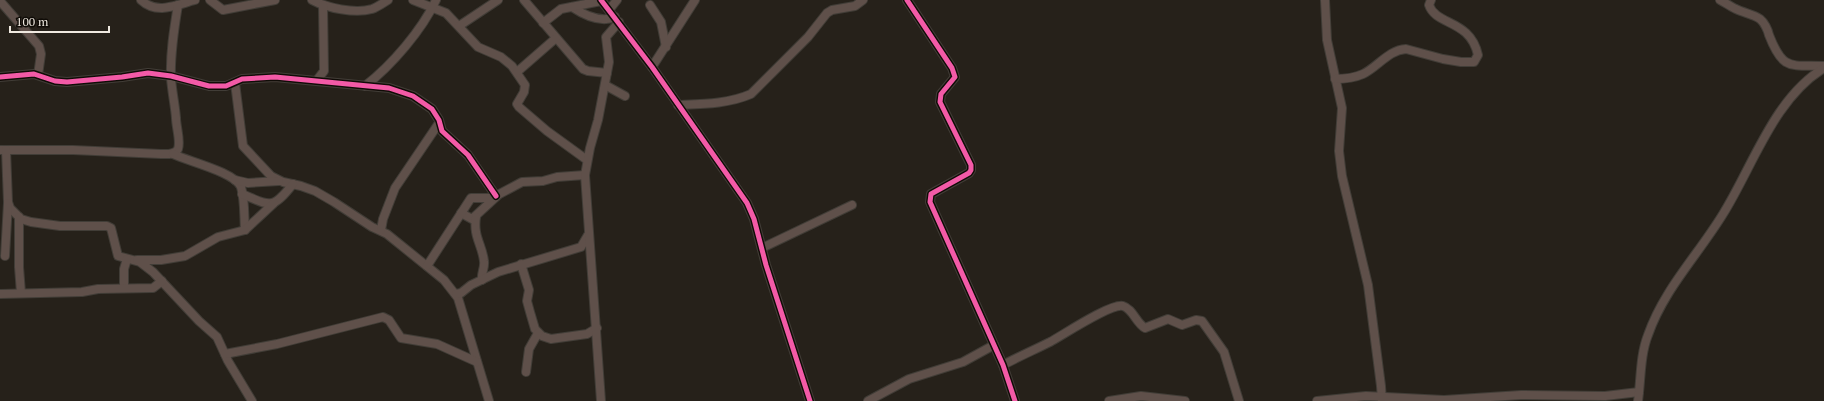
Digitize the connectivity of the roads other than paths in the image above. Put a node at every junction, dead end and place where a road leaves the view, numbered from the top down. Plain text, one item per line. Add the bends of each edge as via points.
1 (141, 0) edge
2 (195, 0) edge
3 (210, 0) edge
4 (275, 0) edge
5 (312, 0) edge
6 (388, 0) edge
7 (413, 0) edge
8 (498, 0) edge
9 (524, 0) edge
10 (601, 0) edge
11 (617, 0) edge
12 (695, 0) edge
13 (863, 0) edge
14 (907, 0) edge
15 (1325, 0) edge
16 (1431, 0) edge
17 (1720, 0) edge
18 (0, 1) edge
19 (176, 3) edge
20 (436, 3) edge
21 (650, 4) dead end
22 (323, 5) junction
23 (572, 7) junction
24 (614, 16) junction
25 (543, 23) junction
26 (459, 26) junction
27 (556, 38) junction
28 (666, 47) junction
29 (652, 67) junction
30 (1824, 67) edge
31 (517, 72) junction
32 (607, 73) junction
33 (38, 75) junction
34 (171, 76) junction
35 (0, 77) edge
36 (1335, 79) junction
37 (317, 80) junction
38 (235, 83) junction
39 (605, 85) junction
40 (365, 86) junction
41 (625, 96) dead end
42 (678, 105) junction
43 (439, 123) junction
44 (3, 150) edge
45 (173, 154) junction
46 (587, 160) junction
47 (585, 175) junction
48 (234, 180) junction
49 (279, 181) junction
50 (293, 184) junction
51 (3, 187) edge
52 (242, 194) junction
53 (497, 196) junction
54 (8, 202) junction
55 (274, 204) junction
56 (852, 205) dead end
57 (6, 212) junction
58 (461, 213) junction
59 (19, 217) junction
60 (476, 217) junction
61 (0, 219) edge
62 (245, 230) junction
63 (381, 230) junction
64 (588, 234) junction
65 (581, 247) junction
66 (762, 248) junction
67 (590, 252) junction
68 (5, 256) dead end
69 (130, 260) junction
70 (521, 264) junction
71 (427, 266) junction
72 (482, 280) junction
73 (162, 281) junction
74 (124, 288) junction
75 (0, 294) edge
76 (20, 294) junction
77 (456, 294) junction
78 (597, 328) junction
79 (538, 333) junction
80 (587, 334) junction
81 (597, 342) junction
82 (994, 345) junction
83 (225, 354) junction
84 (477, 362) junction
85 (1003, 364) junction
86 (526, 372) dead end
87 (1639, 392) junction
88 (1382, 398) edge
89 (252, 401) edge
90 (489, 401) edge
91 (601, 401) edge
92 (810, 401) edge
93 (868, 401) edge
94 (1015, 401) edge
95 (1109, 401) edge
96 (1185, 401) edge
97 (1239, 401) edge
98 (1317, 401) edge
99 (1638, 401) edge

1 - 19 street via 148,6 161,9
2 - 19 street
3 - 4 street via 223,10
5 - 22 street
6 - 22 street via 370,10 344,10
7 - 20 street
8 - 26 street
9 - 25 street
10 - 23 street
10 - 24 street
11 - 24 street
12 - 28 street
13 - 42 street via 855,6 827,13 808,37 751,94 727,101
14 - 82 street via 952,68 955,77 941,94 940,102 971,170 931,194 930,202
15 - 36 street via 1327,40
16 - 36 street via 1429,5 1432,11 1471,37 1478,55 1474,62 1434,58 1399,49 1364,74
17 - 30 street via 1760,19 1782,60 1794,66
18 - 33 street via 39,46 41,54
19 - 34 street
20 - 26 street
20 - 40 street via 397,56 385,70
21 - 28 street via 660,22
22 - 37 street via 324,71
23 - 24 street via 586,16 606,20
23 - 25 street via 561,9
24 - 29 street
24 - 32 street via 606,37 609,62
25 - 27 street
26 - 31 street via 478,47 506,60
27 - 31 street
27 - 32 street via 583,69
28 - 29 street
29 - 42 street
30 - 87 street via 1800,86 1778,116 1724,214 1666,298 1646,342
31 - 46 street via 525,88 517,104 519,107
32 - 39 street
33 - 34 street via 61,82 148,73
33 - 35 street
34 - 38 street via 209,86
34 - 45 street via 178,145
36 - 88 street via 1342,108 1339,151 1342,176 1368,286
37 - 38 street via 253,77
37 - 40 street
38 - 49 street via 243,146
39 - 41 street
39 - 46 street
40 - 43 street via 389,88 412,96 432,109
42 - 66 street via 747,203
43 - 53 street via 442,131 468,155
43 - 63 street via 395,188
44 - 45 street
44 - 51 street
45 - 48 street via 208,166
46 - 47 street
47 - 53 street via 522,182
47 - 64 street
48 - 49 street via 248,183
48 - 52 street via 240,185
49 - 50 street
50 - 55 street
50 - 63 street via 334,202 372,227
51 - 54 street
52 - 55 street
52 - 62 street
53 - 58 street via 471,198
53 - 60 street
54 - 57 street
54 - 59 street
55 - 62 street
56 - 66 street
57 - 61 street
57 - 68 street
58 - 60 street via 469,219
58 - 71 street
59 - 69 street via 31,222 60,226 109,227 113,233 117,254
59 - 76 street
60 - 72 street via 476,235 485,264 481,274
62 - 69 street via 218,237 185,256 161,260
63 - 71 street
64 - 65 street
64 - 67 street
65 - 67 street
65 - 70 street
66 - 92 street
67 - 78 street
69 - 73 street via 142,263
69 - 74 street via 124,270
70 - 72 street
70 - 79 street via 529,290 528,304 534,329
71 - 77 street
72 - 77 street
73 - 74 street via 154,288
73 - 83 street via 217,337
74 - 76 street
75 - 76 street
77 - 84 street
78 - 80 street
78 - 81 street
79 - 80 street via 551,339
79 - 86 street via 529,350
80 - 81 street
81 - 91 street
82 - 85 street
82 - 93 street via 963,362 909,379
83 - 84 street via 277,344 383,317 389,320 401,338 437,344
83 - 89 street
84 - 90 street
85 - 94 street
85 - 97 street via 1052,341 1099,314 1122,306 1145,328 1168,319 1182,325 1196,320 1202,321 1224,352
87 - 88 street via 1605,396 1521,394 1444,400
87 - 99 street
88 - 98 street
95 - 96 street via 1141,396

